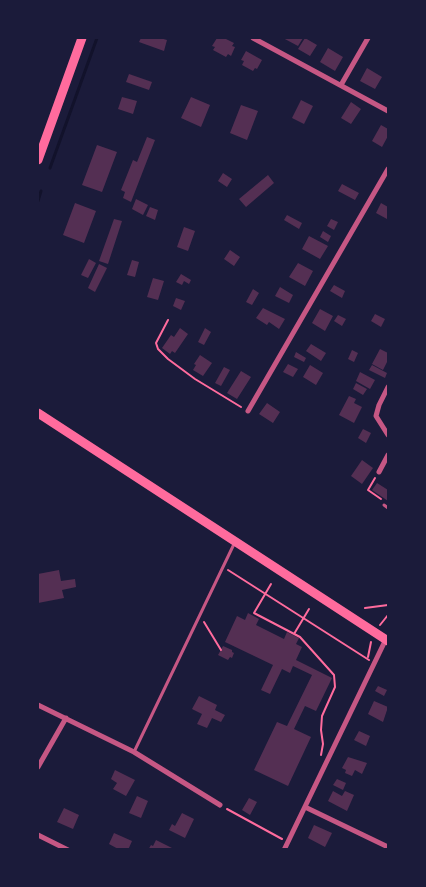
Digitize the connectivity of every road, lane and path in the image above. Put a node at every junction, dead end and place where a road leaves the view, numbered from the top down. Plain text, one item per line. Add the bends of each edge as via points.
1 (82, 38) edge
2 (253, 38) edge
3 (368, 38) edge
4 (341, 84) junction
5 (388, 111) edge
6 (38, 160) edge
7 (388, 169) edge
8 (168, 320) dead end
9 (388, 387) edge
10 (248, 411) joint
11 (38, 413) edge
12 (38, 418) edge
13 (54, 423) junction
14 (388, 435) edge
15 (388, 456) edge
16 (379, 472) joint
17 (384, 505) joint
18 (388, 508) edge
19 (236, 541) junction
20 (223, 567) junction
21 (271, 584) dead end
22 (265, 594) junction
23 (388, 605) edge
24 (365, 608) dead end
25 (309, 610) dead end
26 (200, 615) junction
27 (388, 615) edge
28 (303, 619) junction
29 (384, 620) dead end
30 (294, 634) junction
31 (387, 640) edge
32 (221, 650) dead end
33 (368, 660) dead end
34 (38, 705) edge
35 (66, 718) junction
36 (134, 752) junction
37 (320, 760) dead end
38 (38, 767) edge
39 (220, 805) joint
40 (305, 807) junction
41 (38, 835) edge
42 (282, 839) dead end
43 (388, 846) edge
44 (68, 850) edge
45 (284, 850) edge

1 - 6 main road
2 - 4 street
3 - 4 street
4 - 5 street
7 - 10 street
8 - 10 path via 156,343 158,349 195,379
9 - 14 street via 376,416
11 - 13 main road
12 - 13 main road
13 - 19 main road
15 - 16 street
16 - 17 path via 368,490 381,498
17 - 18 lane
19 - 20 lane
19 - 31 main road
20 - 22 path
20 - 26 lane
21 - 22 path
22 - 28 path
22 - 30 path via 254,613
23 - 24 path
25 - 28 path
26 - 32 path
26 - 36 lane
27 - 29 path
28 - 30 path
28 - 33 path
30 - 37 path via 334,675 336,682 322,716
31 - 40 street
34 - 35 street
35 - 36 street
35 - 38 street
36 - 39 street
39 - 42 path
40 - 43 street
40 - 45 street
41 - 44 street

